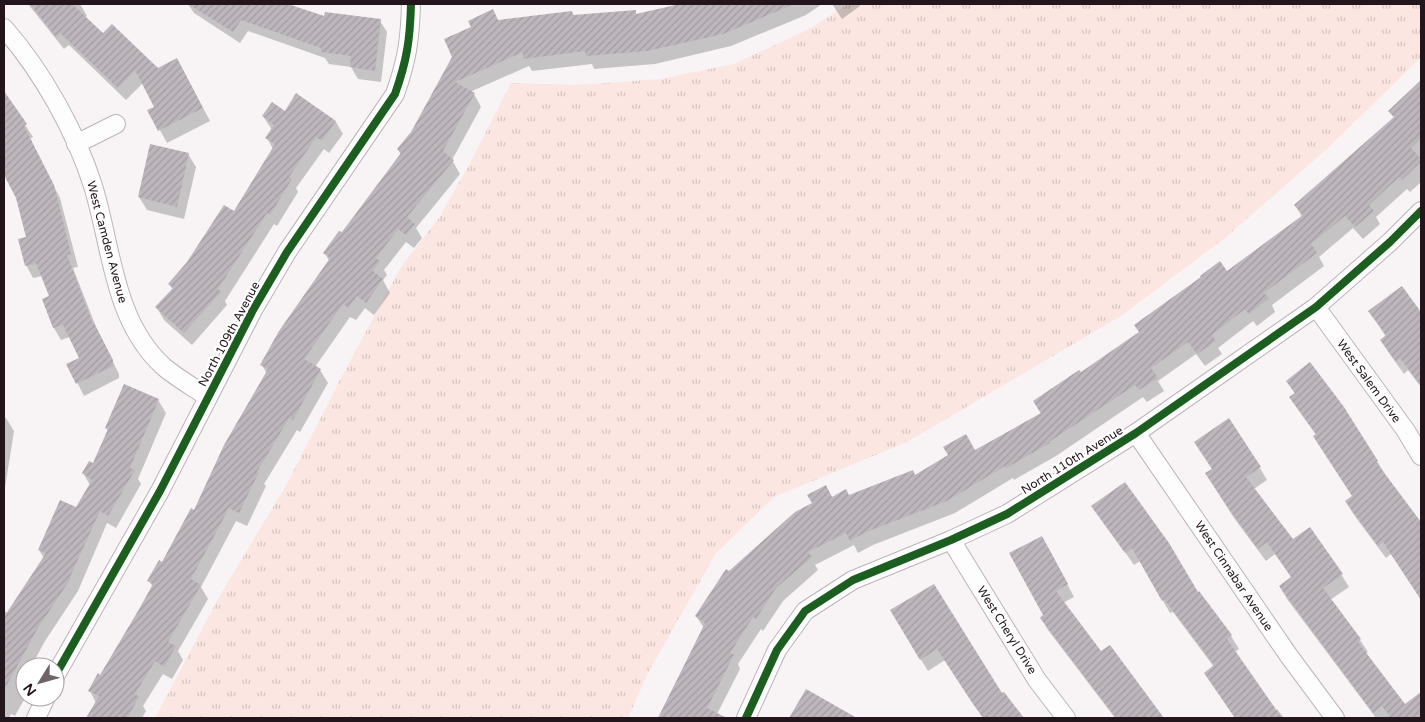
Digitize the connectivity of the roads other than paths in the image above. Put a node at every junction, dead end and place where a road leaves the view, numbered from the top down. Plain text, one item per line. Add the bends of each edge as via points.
1 (411, 4) edge
2 (4, 28) edge
3 (116, 124) dead end
4 (76, 144) junction
5 (1421, 211) edge
6 (1316, 307) junction
7 (208, 397) junction
8 (1136, 433) junction
9 (1421, 456) edge
10 (951, 540) junction
11 (65, 658) edge
12 (746, 718) edge
13 (1066, 718) edge
14 (1335, 718) edge

1 - 7 street, North 109th Avenue via 410,39 395,94 287,252 252,310
2 - 4 street, West Camden Avenue via 52,95
3 - 4 street
4 - 7 street, West Camden Avenue via 102,218 116,282 141,340 164,366
5 - 6 street, North 110th Avenue
6 - 8 street, North 110th Avenue
6 - 9 street, West Salem Drive
7 - 11 street, North 109th Avenue via 160,491
8 - 10 street, North 110th Avenue via 1007,514
8 - 14 street, West Cinnabar Avenue via 1283,648
10 - 12 street, North 110th Avenue via 853,580 805,611 777,650
10 - 13 street, West Cheryl Drive via 1037,680

